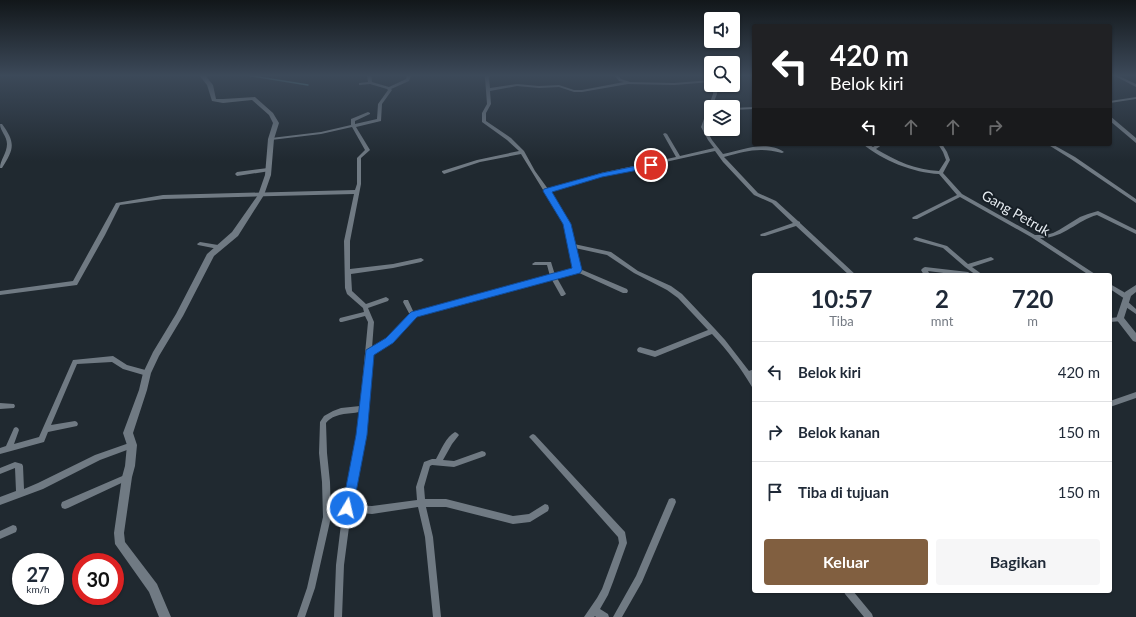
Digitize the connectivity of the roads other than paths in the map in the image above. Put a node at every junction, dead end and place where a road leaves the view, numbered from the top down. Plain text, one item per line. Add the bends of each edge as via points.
1 (261, 104) edge
2 (380, 104) edge
3 (489, 104) edge
4 (752, 108) edge
5 (740, 109) edge
6 (368, 113) dead end
7 (1112, 120) edge
8 (0, 125) edge
9 (353, 126) junction
10 (665, 134) dead end
11 (709, 136) edge
12 (272, 138) junction
13 (1136, 141) edge
14 (868, 146) edge
15 (878, 146) edge
16 (941, 146) edge
17 (1052, 146) edge
18 (717, 149) junction
19 (873, 149) junction
20 (522, 152) junction
21 (782, 152) dead end
22 (722, 156) junction
23 (679, 158) junction
24 (0, 168) edge
25 (268, 170) junction
26 (444, 172) dead end
27 (940, 173) junction
28 (237, 174) dead end
29 (547, 191) junction
30 (357, 192) junction
31 (261, 195) junction
32 (960, 195) junction
33 (1136, 201) edge
34 (915, 218) dead end
35 (798, 223) junction
36 (1136, 232) edge
37 (763, 235) dead end
38 (1033, 236) junction
39 (916, 239) dead end
40 (200, 244) dead end
41 (573, 246) junction
42 (218, 247) junction
43 (991, 259) dead end
44 (421, 260) dead end
45 (535, 264) dead end
46 (967, 266) junction
47 (577, 270) junction
48 (347, 272) junction
49 (851, 273) edge
50 (926, 273) edge
51 (952, 273) edge
52 (977, 273) edge
53 (1090, 273) edge
54 (553, 277) junction
55 (1112, 288) edge
56 (1136, 288) edge
57 (625, 291) dead end
58 (0, 293) edge
59 (563, 294) dead end
60 (386, 299) dead end
61 (1126, 300) junction
62 (406, 302) dead end
63 (366, 310) junction
64 (1136, 312) edge
65 (414, 315) junction
66 (1120, 319) junction
67 (342, 320) dead end
68 (1112, 320) edge
69 (713, 330) junction
70 (1136, 339) edge
71 (640, 350) dead end
72 (369, 353) junction
73 (147, 373) junction
74 (751, 373) edge
75 (1136, 395) edge
76 (1112, 403) edge
77 (0, 406) edge
78 (12, 406) dead end
79 (363, 409) junction
80 (75, 424) dead end
81 (45, 429) junction
82 (16, 430) dead end
83 (455, 435) dead end
84 (533, 438) dead end
85 (132, 446) junction
86 (9, 448) junction
87 (0, 451) edge
88 (482, 454) dead end
89 (438, 462) junction
90 (0, 471) edge
91 (127, 477) junction
92 (20, 494) junction
93 (0, 501) edge
94 (672, 502) dead end
95 (421, 503) junction
96 (65, 505) dead end
97 (347, 508) junction
98 (545, 508) dead end
99 (13, 529) dead end
100 (0, 535) edge
101 (850, 593) edge
102 (591, 614) edge
103 (165, 617) edge
104 (301, 617) edge
105 (338, 617) edge
106 (437, 617) edge
107 (605, 617) edge
108 (617, 617) edge
109 (869, 617) edge

1 - 12 street via 276,123
2 - 9 street via 379,120
3 - 20 street via 484,113 484,122 509,139
4 - 5 street
6 - 9 street via 354,119
7 - 13 street
8 - 24 street via 9,137 9,151
9 - 12 street via 321,133
9 - 30 street via 368,150 359,158
10 - 23 street
11 - 18 street
12 - 25 street
14 - 19 street
15 - 19 street
16 - 27 street via 948,160
17 - 33 street
18 - 22 street
18 - 23 street
19 - 27 street via 929,174
20 - 26 street
20 - 29 street
21 - 22 street via 761,147
22 - 35 street via 756,194 774,202
23 - 29 street via 602,175
25 - 28 street
25 - 31 street
27 - 32 street, Gang Petruk
29 - 41 street via 567,224
30 - 31 street
30 - 48 street via 347,241
31 - 42 street via 235,234
31 - 58 street via 163,197 118,204 75,283
32 - 34 street
32 - 38 street, Gang Petruk
35 - 37 street
35 - 49 street
36 - 38 street via 1098,213 1055,236
38 - 53 street, Gang Petruk
39 - 46 street via 945,247
40 - 42 street
41 - 47 street
41 - 69 street via 609,253 636,272 669,288
42 - 73 street via 161,344
43 - 46 street
44 - 48 street
45 - 54 street via 549,263
46 - 52 street
47 - 54 street
47 - 57 street
48 - 63 street via 349,292
50 - 51 street via 925,269
54 - 59 street
54 - 65 street
55 - 61 street
56 - 61 street via 1128,294
60 - 63 street
61 - 64 street
61 - 66 street
62 - 65 street
63 - 67 street
63 - 72 street via 371,322
65 - 72 street via 390,340
66 - 68 street
66 - 70 street
69 - 71 street via 655,354
69 - 74 street
72 - 79 street
73 - 81 street via 125,367 113,359 75,362
73 - 85 street via 129,427
75 - 76 street
77 - 78 street
79 - 97 street via 361,435
79 - 104 street via 333,413 323,422 327,517 311,588
80 - 81 street
81 - 86 street via 41,440
82 - 86 street
83 - 89 street via 448,442
84 - 102 street via 622,535 623,543 602,597
85 - 91 street
85 - 92 street via 98,457
86 - 87 street
88 - 89 street via 454,464
89 - 95 street via 424,467 420,487
90 - 92 street via 19,466
91 - 96 street
91 - 103 street via 119,534 120,544 153,588
92 - 93 street
94 - 108 street via 639,579
95 - 97 street via 372,510
95 - 98 street via 446,503 513,520 530,518
95 - 106 street via 429,537
97 - 105 street via 340,565
99 - 100 street
101 - 109 street
102 - 107 street

